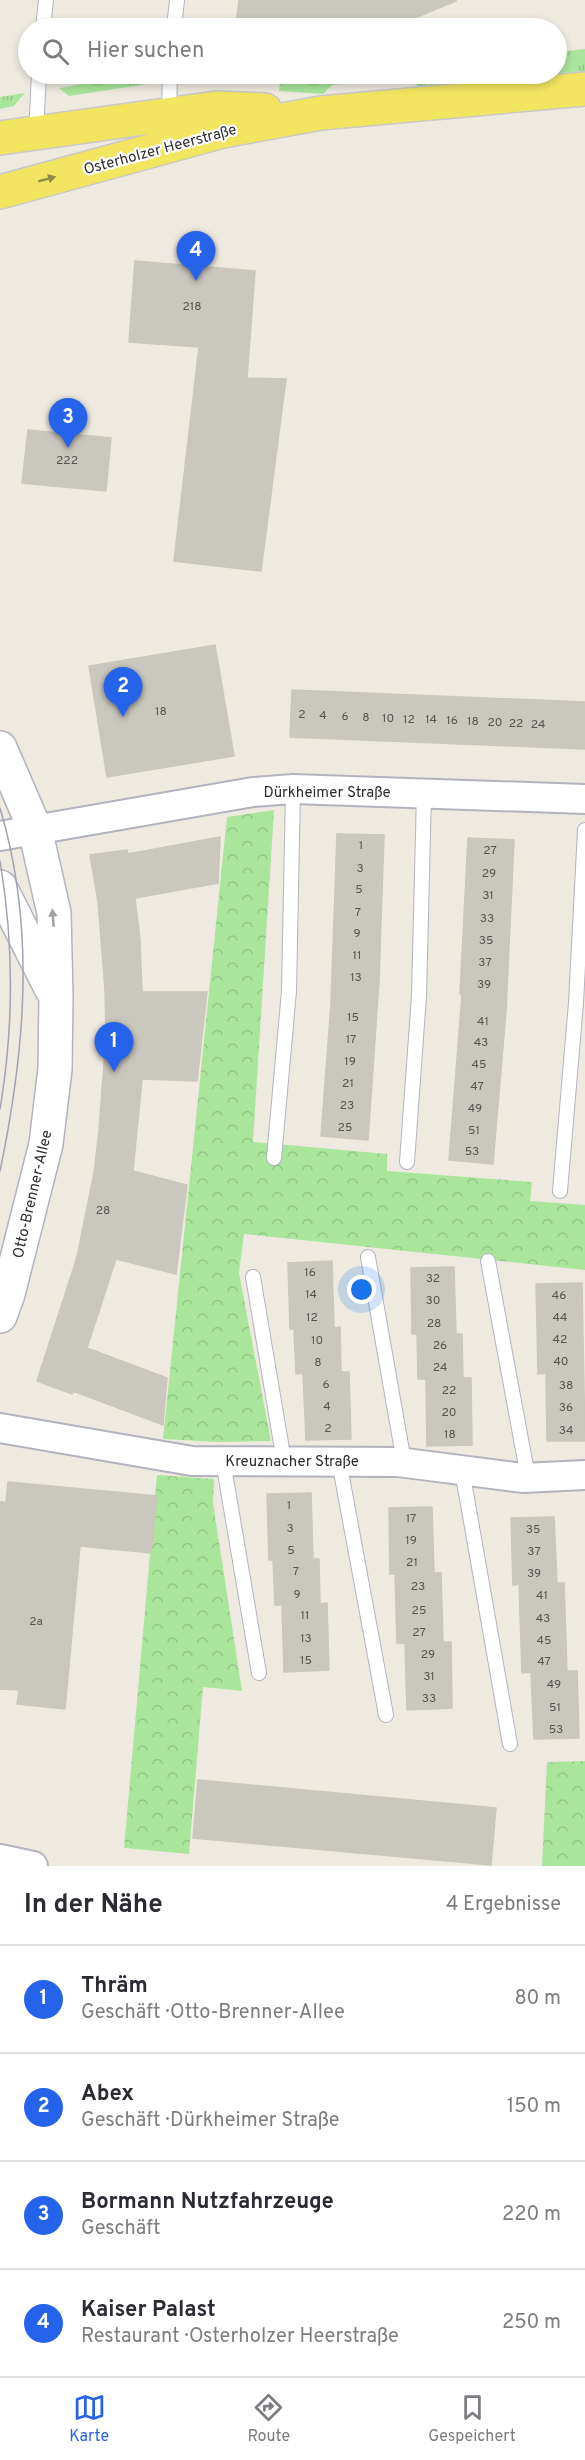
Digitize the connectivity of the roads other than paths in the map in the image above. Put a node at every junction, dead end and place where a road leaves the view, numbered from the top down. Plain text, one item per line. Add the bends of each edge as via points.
1 (46, 0) edge
2 (177, 0) edge
3 (44, 18) edge
4 (175, 18) edge
5 (38, 84) edge
6 (170, 84) edge
7 (585, 89) edge
8 (169, 113) junction
9 (321, 113) junction
10 (36, 132) junction
11 (0, 138) edge
12 (0, 192) edge
13 (0, 748) edge
14 (293, 789) junction
15 (424, 793) junction
16 (585, 799) edge
17 (35, 828) junction
18 (585, 830) edge
19 (0, 836) edge
20 (0, 886) edge
21 (56, 997) junction
22 (274, 1158) dead end
23 (407, 1162) dead end
24 (560, 1191) dead end
25 (368, 1257) dead end
26 (489, 1261) dead end
27 (253, 1276) dead end
28 (0, 1316) edge
29 (0, 1428) edge
30 (223, 1461) junction
31 (284, 1461) junction
32 (339, 1461) junction
33 (404, 1462) junction
34 (462, 1470) junction
35 (585, 1475) edge
36 (528, 1477) junction
37 (585, 1484) edge
38 (585, 1491) edge
39 (259, 1674) dead end
40 (386, 1715) dead end
41 (510, 1744) dead end
42 (0, 1859) edge
43 (33, 1866) edge

1 - 3 lane
2 - 4 lane
5 - 10 lane
6 - 8 lane
7 - 9 main road, Osterholzer Heerstraße
8 - 9 main road, Osterholzer Heerstraße via 216,108
8 - 10 main road, Osterholzer Heerstraße
12 -> 9 main road, Osterholzer Heerstraße via 223,131
10 - 11 main road, Osterholzer Heerstraße
13 - 17 street, Otto-Brenner-Allee
14 - 15 street, Dürkheimer Straße
14 - 17 street, Dürkheimer Straße via 253,792
14 - 22 lane via 289,991
15 - 16 street, Dürkheimer Straße
15 - 23 lane via 420,996
17 - 19 street, Dürkheimer Straße
21 -> 17 street, Otto-Brenner-Allee via 54,913
18 - 24 lane
20 - 21 street, Otto-Brenner-Allee
21 - 28 street, Otto-Brenner-Allee via 55,1069 46,1144
25 - 33 lane
26 - 36 lane
27 - 31 lane
29 - 30 street, Kreuznacher Straße via 192,1461
30 - 31 street, Kreuznacher Straße
30 - 39 lane
31 - 32 street, Kreuznacher Straße
32 - 33 street, Kreuznacher Straße
32 - 40 lane
33 - 34 street, Kreuznacher Straße
34 - 36 street, Kreuznacher Straße
34 - 41 lane
35 - 36 street, Kreuznacher Straße
37 - 38 street
42 - 43 street

